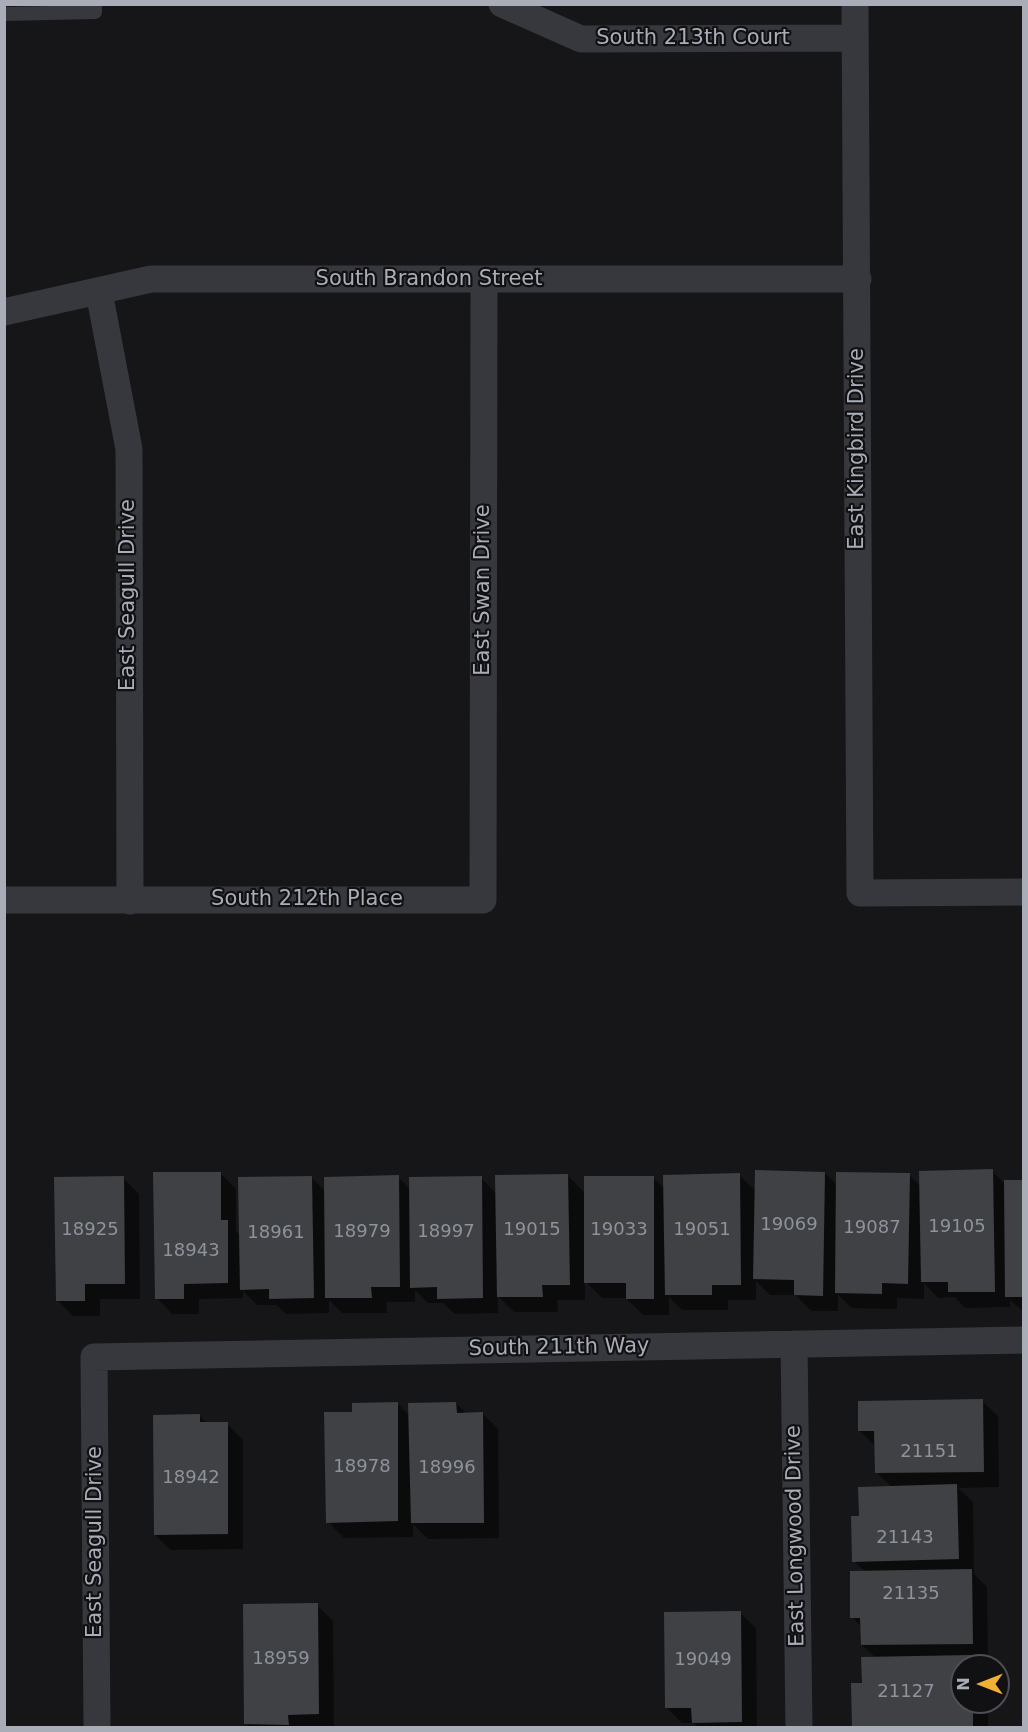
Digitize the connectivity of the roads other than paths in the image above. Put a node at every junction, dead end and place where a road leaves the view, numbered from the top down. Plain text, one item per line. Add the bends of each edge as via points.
1 (95, 4) edge
2 (502, 4) edge
3 (855, 4) edge
4 (4, 14) edge
5 (855, 38) junction
6 (858, 279) junction
7 (484, 281) junction
8 (99, 292) junction
9 (4, 312) edge
10 (1023, 892) edge
11 (4, 900) edge
12 (483, 900) joint
13 (130, 901) junction
14 (1023, 1340) edge
15 (794, 1344) junction
16 (94, 1357) joint
17 (97, 1728) edge
18 (799, 1728) edge

1 - 4 lane via 95,12
2 - 5 street, South 213th Court via 581,39
3 - 5 street, East Kingbird Drive
5 - 6 street, East Kingbird Drive
6 - 7 street, South Brandon Street
6 - 10 street, East Kingbird Drive via 860,893
7 - 8 street, South Brandon Street via 152,279
7 - 12 street, East Swan Drive
8 - 9 street, South Brandon Street
8 - 13 street, East Seagull Drive via 129,449
11 - 13 street, South 212th Place
12 - 13 street, South 212th Place
14 - 15 street, South 211th Way
15 - 16 street, South 211th Way
15 - 18 street, East Longwood Drive
16 - 17 street, East Seagull Drive

